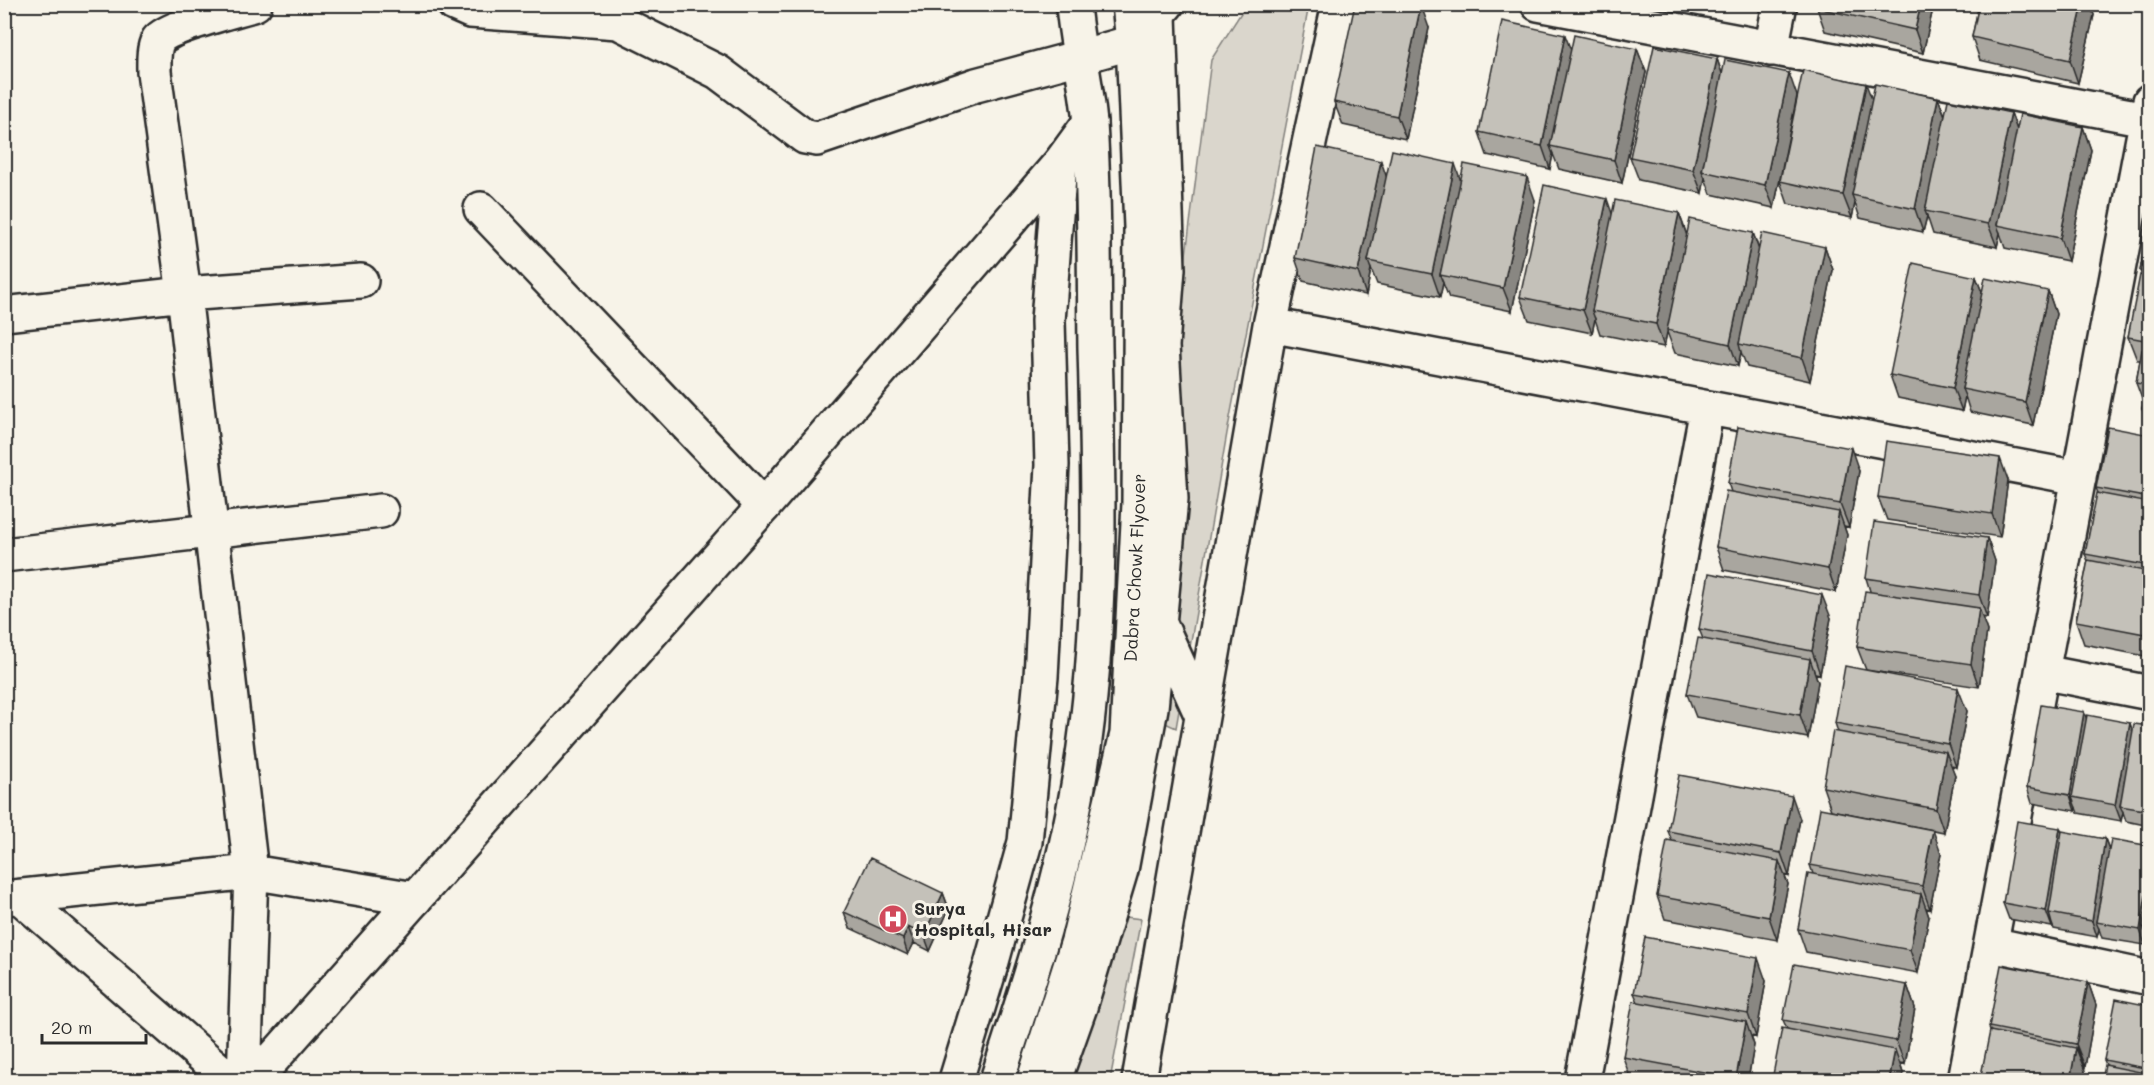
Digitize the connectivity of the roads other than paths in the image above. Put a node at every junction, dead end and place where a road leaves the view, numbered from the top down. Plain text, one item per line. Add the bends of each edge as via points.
1 (255, 4) edge
2 (454, 4) edge
3 (1073, 4) edge
4 (1128, 4) edge
5 (1339, 4) edge
6 (1538, 4) edge
7 (1780, 4) edge
8 (1163, 10) edge
9 (619, 13) edge
10 (1133, 42) junction
11 (1771, 49) junction
12 (1080, 57) junction
13 (2148, 110) edge
14 (1090, 122) junction
15 (1060, 163) junction
16 (481, 209) dead end
17 (361, 281) dead end
18 (184, 294) junction
19 (4, 314) edge
20 (1270, 325) junction
21 (1707, 408) junction
22 (2079, 478) junction
23 (764, 506) junction
24 (381, 511) dead end
25 (213, 531) junction
26 (4, 555) edge
27 (1159, 622) junction
28 (2042, 672) junction
29 (2150, 693) edge
30 (1202, 716) junction
31 (251, 872) junction
32 (12, 898) edge
33 (415, 899) junction
34 (1991, 944) junction
35 (2150, 978) edge
36 (230, 1080) edge
37 (244, 1080) edge
38 (254, 1080) edge
39 (956, 1080) edge
40 (998, 1080) edge
41 (1034, 1080) edge
42 (1054, 1080) edge
43 (1139, 1080) edge
44 (1582, 1080) edge
45 (1965, 1080) edge

1 - 18 street via 171,31 160,37 155,46 154,72
2 - 9 street via 470,11
3 - 12 street, Dabra Chowk Flyover
4 - 10 street, Dabra Chowk Flyover
5 - 20 street
6 - 11 street
7 - 11 street
8 - 10 street
8 - 27 street via 1168,268 1162,346 1171,499
9 - 12 street via 718,72 811,139 976,85
10 - 12 street
10 - 41 street, Dabra Chowk Flyover via 1141,295 1139,502 1127,734 1078,941
11 - 13 street
12 - 14 street, Dabra Chowk Flyover
13 - 22 street
14 - 15 street
14 - 40 street, Dabra Chowk Flyover via 1099,499 1095,659 1067,842 1045,934
15 - 23 street
15 - 39 street via 1048,321 1052,465 1041,676 1025,842
16 - 23 street
17 - 18 street
18 - 19 street
18 - 25 street
20 - 21 street
20 - 30 street
21 - 22 street
21 - 44 street
22 - 28 street
23 - 33 street
24 - 25 street
25 - 26 street
25 - 31 street
27 - 30 street
27 - 42 street via 1151,708 1121,870
28 - 29 street
28 - 34 street
30 - 43 street
31 - 32 street
31 - 33 street
31 - 37 street
32 - 36 street
33 - 38 street
34 - 35 street
34 - 45 street

